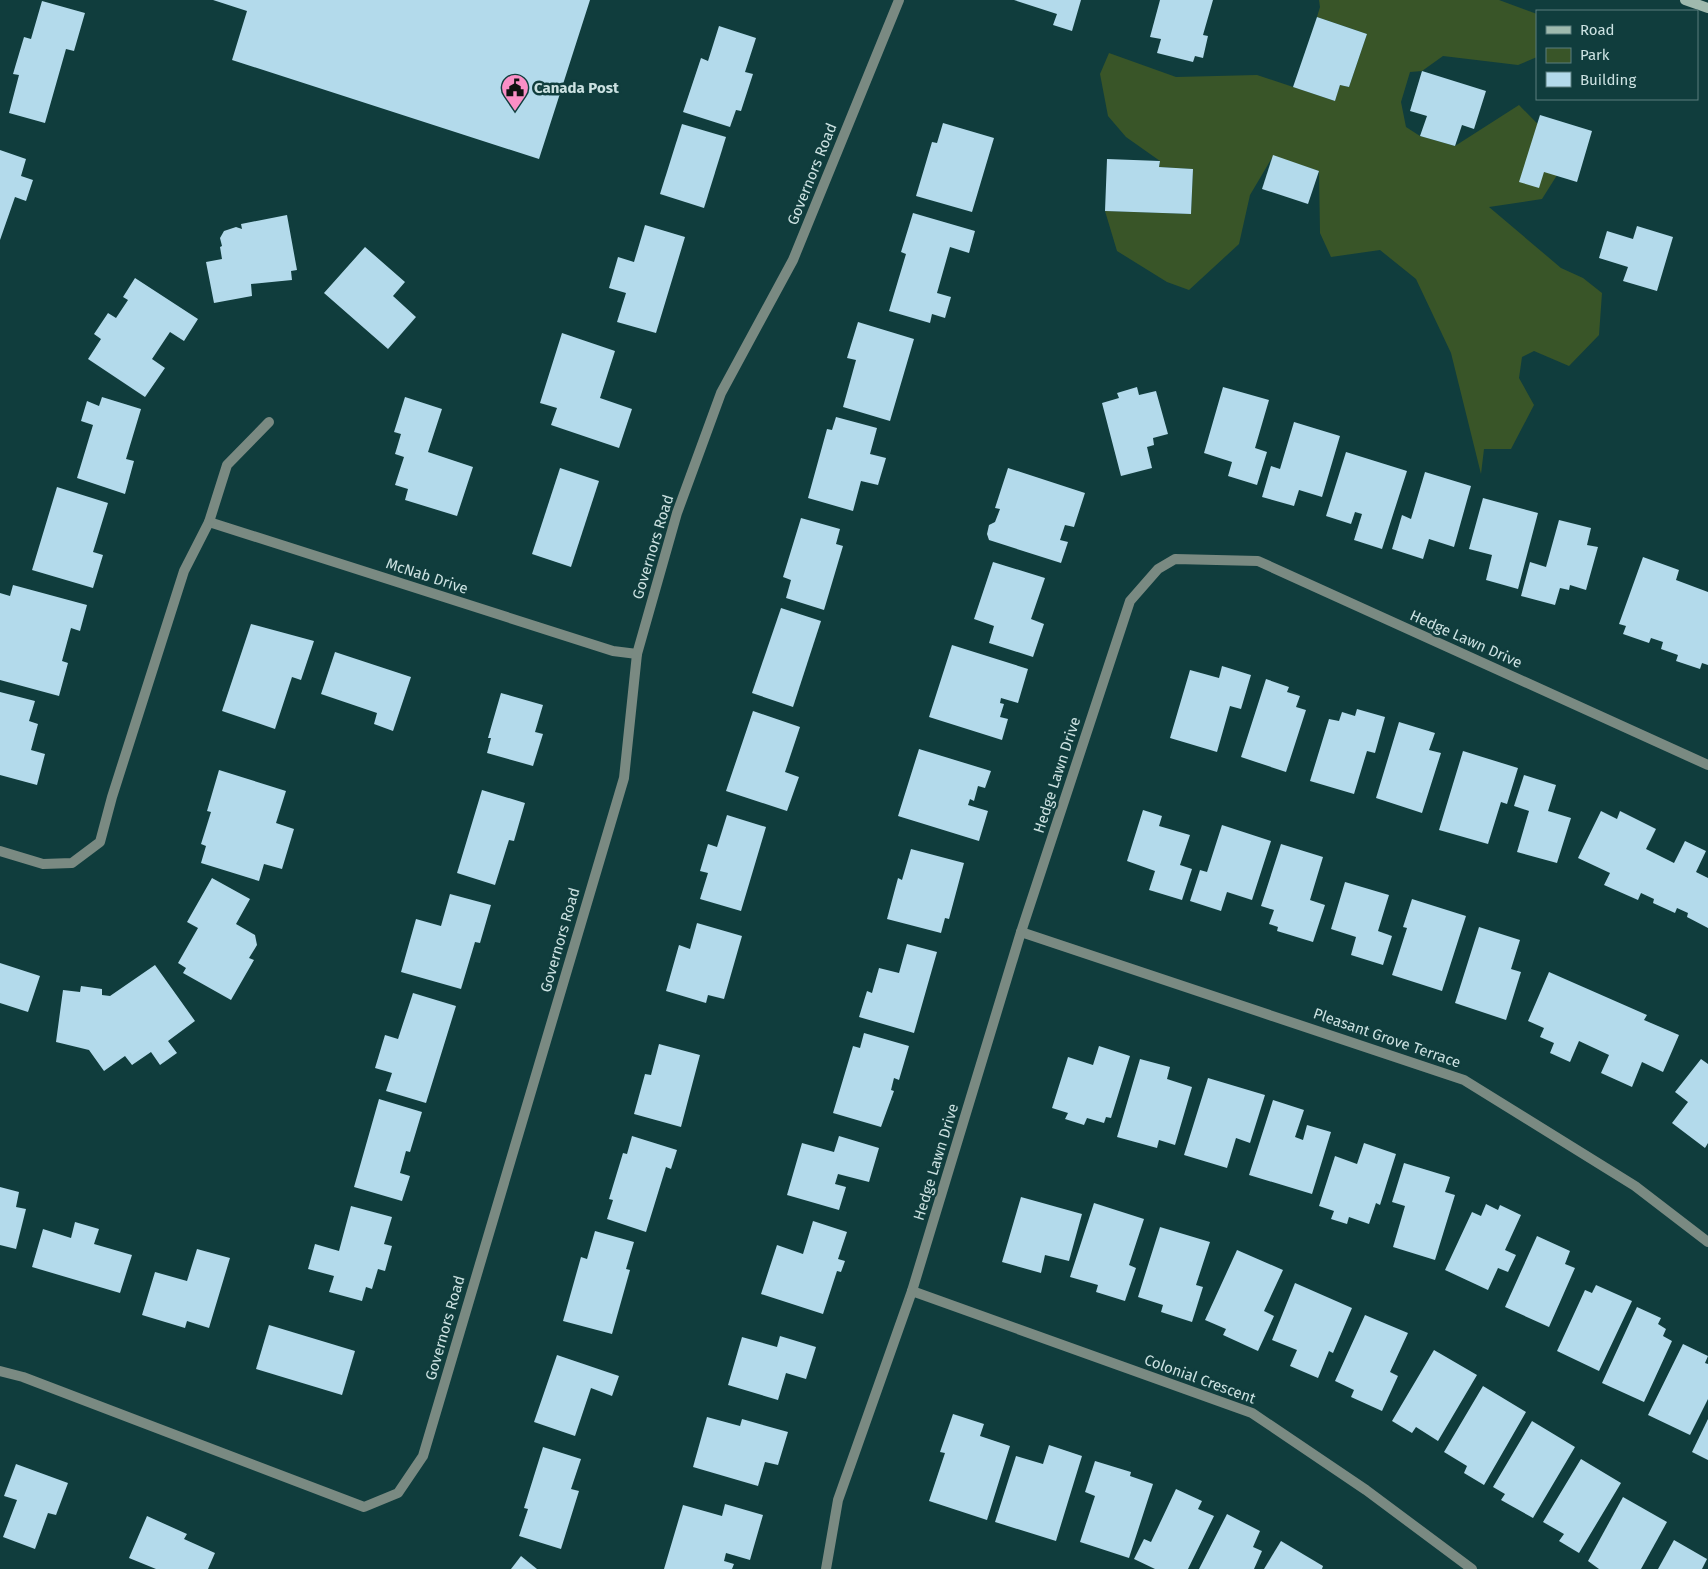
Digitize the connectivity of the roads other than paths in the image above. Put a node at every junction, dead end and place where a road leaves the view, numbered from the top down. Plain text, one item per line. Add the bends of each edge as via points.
1 (899, 0) edge
2 (1685, 0) edge
3 (1708, 8) edge
4 (269, 422) dead end
5 (209, 522) junction
6 (637, 654) junction
7 (1708, 765) edge
8 (0, 851) edge
9 (1022, 932) junction
10 (1708, 1242) edge
11 (912, 1291) junction
12 (0, 1371) edge
13 (826, 1569) edge
14 (1472, 1569) edge

1 - 6 street, Governors Road via 793,260 721,393 677,513
2 - 3 main road
4 - 5 street via 227,465
5 - 6 street, McNab Drive via 613,651
5 - 8 street via 184,571 100,842 72,863 43,864
6 - 12 street, Governors Road via 624,778 423,1456 398,1493 364,1507
7 - 9 street, Hedge Lawn Drive via 1258,561 1175,559 1158,569 1130,601
9 - 10 street, Pleasant Grove Terrace via 1464,1080 1635,1186
9 - 11 street, Hedge Lawn Drive
11 - 13 street, Hedge Lawn Drive via 838,1500
11 - 14 street, Colonial Crescent via 1252,1413 1366,1490

